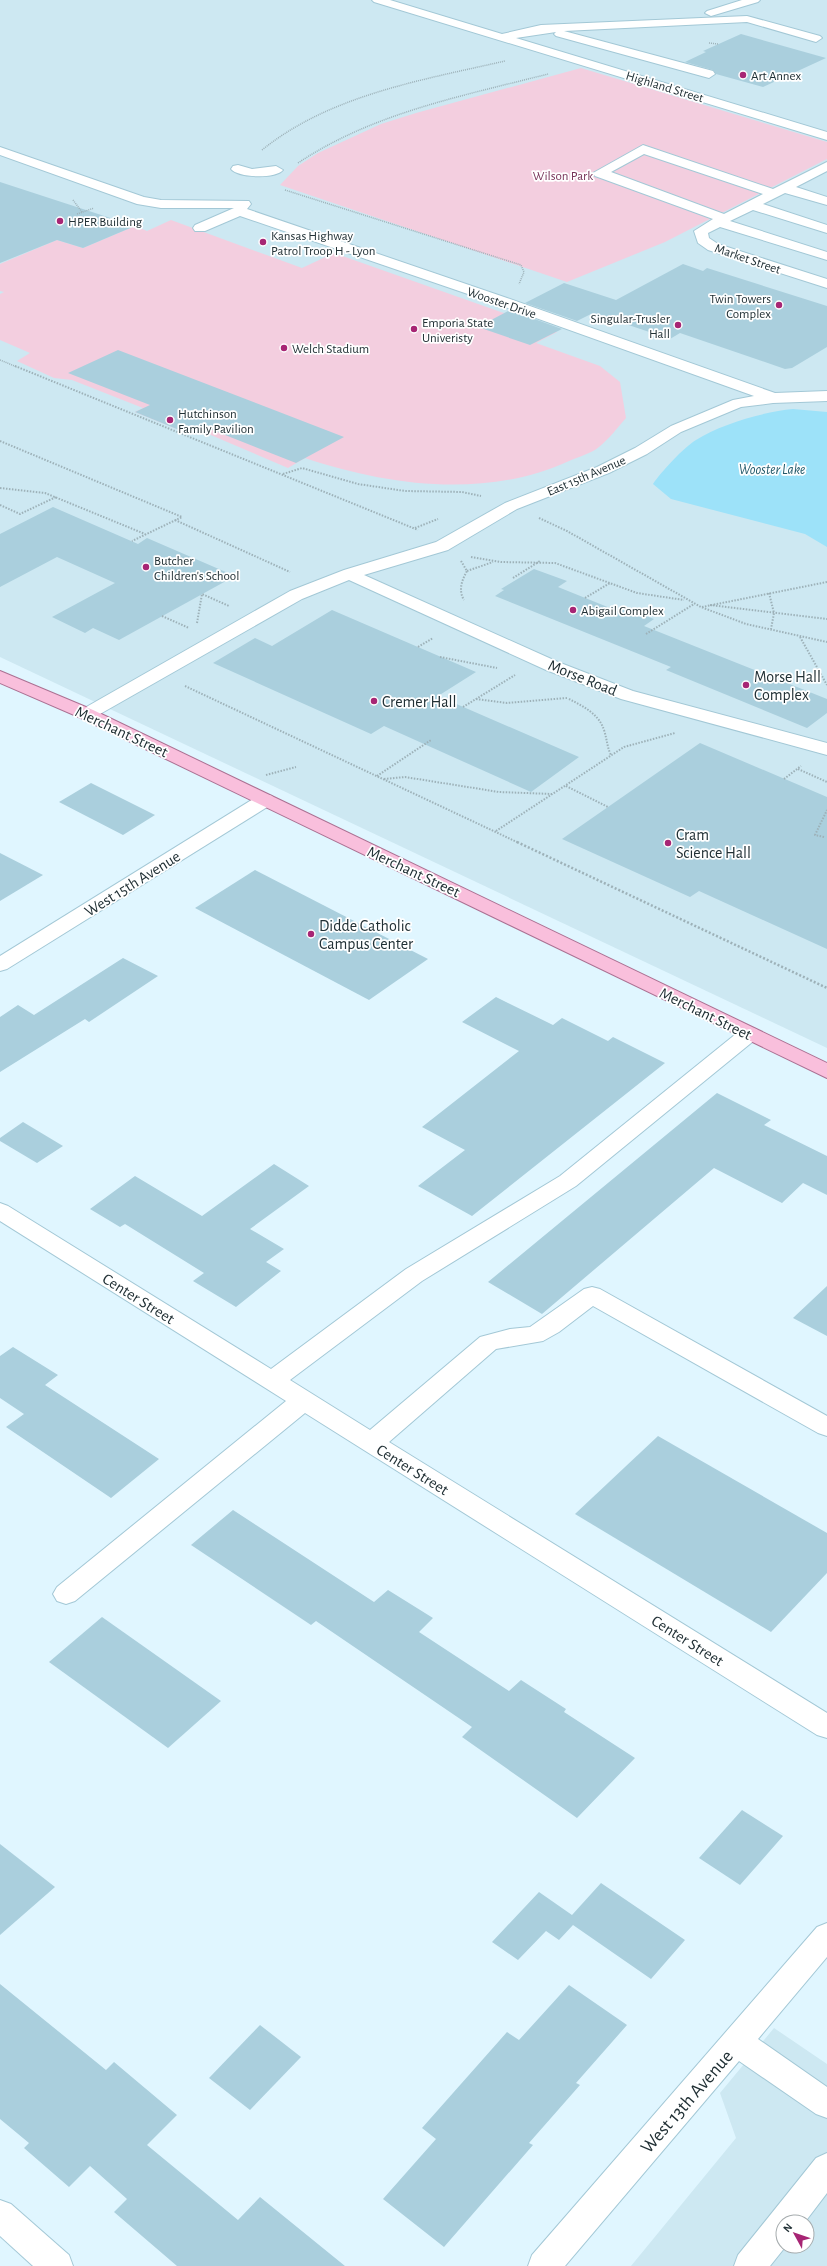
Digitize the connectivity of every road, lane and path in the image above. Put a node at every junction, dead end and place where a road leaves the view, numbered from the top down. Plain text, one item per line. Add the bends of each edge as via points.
1 (378, 0) edge
2 (754, 0) edge
3 (677, 22) junction
4 (541, 28) junction
5 (502, 38) junction
6 (816, 38) dead end
7 (506, 60) dead end
8 (555, 72) dead end
9 (709, 74) dead end
10 (827, 136) edge
11 (0, 151) edge
12 (268, 152) dead end
13 (295, 165) dead end
14 (827, 166) edge
15 (238, 169) dead end
16 (276, 170) dead end
17 (821, 174) edge
18 (282, 189) dead end
19 (779, 191) junction
20 (827, 201) edge
21 (752, 205) junction
22 (241, 208) junction
23 (722, 221) junction
24 (200, 228) dead end
25 (827, 229) edge
26 (827, 256) edge
27 (827, 284) edge
28 (519, 285) dead end
29 (0, 360) edge
30 (827, 396) edge
31 (773, 398) junction
32 (0, 441) edge
33 (282, 474) junction
34 (0, 488) edge
35 (484, 496) dead end
36 (56, 497) junction
37 (0, 505) edge
38 (538, 518) dead end
39 (175, 520) junction
40 (421, 533) dead end
41 (146, 534) junction
42 (132, 541) dead end
43 (466, 556) dead end
44 (459, 557) dead end
45 (540, 561) junction
46 (496, 562) junction
47 (467, 571) junction
48 (296, 574) dead end
49 (350, 574) junction
50 (513, 578) dead end
51 (610, 582) junction
52 (827, 582) edge
53 (769, 593) junction
54 (585, 598) dead end
55 (465, 600) dead end
56 (686, 600) junction
57 (694, 604) junction
58 (707, 605) junction
59 (701, 607) junction
60 (235, 608) dead end
61 (774, 613) junction
62 (162, 616) dead end
63 (827, 619) edge
64 (197, 625) dead end
65 (771, 629) junction
66 (195, 631) dead end
67 (646, 634) dead end
68 (800, 637) junction
69 (827, 642) edge
70 (440, 656) dead end
71 (500, 669) dead end
72 (520, 671) dead end
73 (0, 676) edge
74 (183, 684) dead end
75 (827, 685) edge
76 (563, 691) dead end
77 (573, 697) dead end
78 (566, 698) junction
79 (476, 699) junction
80 (463, 707) dead end
81 (87, 714) junction
82 (724, 723) junction
83 (431, 740) dead end
84 (827, 749) edge
85 (611, 756) junction
86 (296, 767) dead end
87 (798, 769) dead end
88 (377, 776) junction
89 (261, 778) dead end
90 (384, 780) junction
91 (827, 782) edge
92 (565, 786) junction
93 (553, 794) junction
94 (265, 800) junction
95 (608, 808) dead end
96 (827, 810) edge
97 (495, 832) junction
98 (824, 837) dead end
99 (0, 966) edge
100 (827, 988) edge
101 (749, 1034) junction
102 (827, 1071) edge
103 (0, 1212) edge
104 (272, 1381) junction
105 (303, 1401) junction
106 (827, 1427) edge
107 (371, 1443) junction
108 (66, 1594) dead end
109 (827, 1727) edge
110 (827, 1936) edge
111 (737, 2042) junction
112 (827, 2104) edge
113 (827, 2168) edge
114 (791, 2214) edge
115 (0, 2215) edge
116 (775, 2234) edge
117 (57, 2266) edge
118 (544, 2266) edge
119 (750, 2266) edge

1 - 5 street, Highland Street
2 - 3 street
3 - 4 street
3 - 6 street via 747,20
4 - 5 street
4 - 9 street
5 - 10 street, Highland Street
7 - 12 path via 404,86 322,113 290,127 261,151
8 - 13 path via 382,120 332,142
11 - 22 street, Wooster Drive via 142,201
14 - 17 street
15 - 16 street via 251,173
17 - 19 street
18 - 28 path via 521,266 524,272
19 - 20 street
19 - 21 street
19 - 23 street via 643,149 600,174
21 - 23 street
21 - 25 street
22 - 24 street
22 - 31 street, Wooster Drive
23 - 26 street
23 - 27 street, Market Street via 701,232 703,240 712,247
29 - 33 path
30 - 31 street, East 15th Avenue
31 - 49 street, East 15th Avenue via 738,403 709,414 676,429 641,451 603,470 511,506 442,546
32 - 39 path via 182,517
33 - 35 path via 302,468 358,484 405,491 462,492
33 - 40 path via 416,528
34 - 36 path via 45,493
36 - 37 path via 20,514
36 - 41 path
38 - 56 path via 567,531
39 - 41 path
39 - 48 path
41 - 42 path
43 - 46 path
44 - 47 path
45 - 46 path
45 - 50 path
45 - 51 path via 556,563
46 - 47 path
47 - 55 path via 462,581 461,595
49 - 81 street, East 15th Avenue via 296,595
49 - 82 street, Morse Road via 453,622 614,690
51 - 54 path
51 - 56 path via 637,593
52 - 53 path
53 - 58 path
53 - 61 path
56 - 57 path
57 - 59 path
57 - 67 path
58 - 59 path
58 - 61 path
59 - 65 path via 746,624
60 - 64 path via 202,594
61 - 63 path
61 - 65 path
62 - 66 path
65 - 68 path
68 - 69 path
68 - 75 path
70 - 71 path
72 - 79 path
73 - 81 main road, Merchant Street
74 - 88 path
76 - 78 path
77 - 78 path
78 - 79 path via 507,702
78 - 85 path via 595,715 602,725 606,746
79 - 80 path
81 - 94 main road, Merchant Street
82 - 84 street, Morse Road
82 - 85 path via 637,742
83 - 88 path
85 - 92 path
86 - 89 path via 271,772
87 - 91 path
88 - 90 path
90 - 93 path via 405,777 499,792
90 - 97 path
92 - 93 path
92 - 95 path
93 - 97 path
94 - 99 street, West 15th Avenue
94 - 101 main road, Merchant Street
96 - 98 path via 815,835
97 - 100 path
101 - 102 main road, Merchant Street
101 - 104 street via 568,1181 414,1275
103 - 104 street, Center Street
104 - 105 street, Center Street
105 - 107 street, Center Street
105 - 108 street
106 - 107 street via 592,1295 535,1335 510,1337 488,1343
107 - 109 street, Center Street
110 - 111 street, West 13th Avenue
111 - 112 street
111 - 118 street, West 13th Avenue
113 - 114 street
115 - 117 street
116 - 119 street

